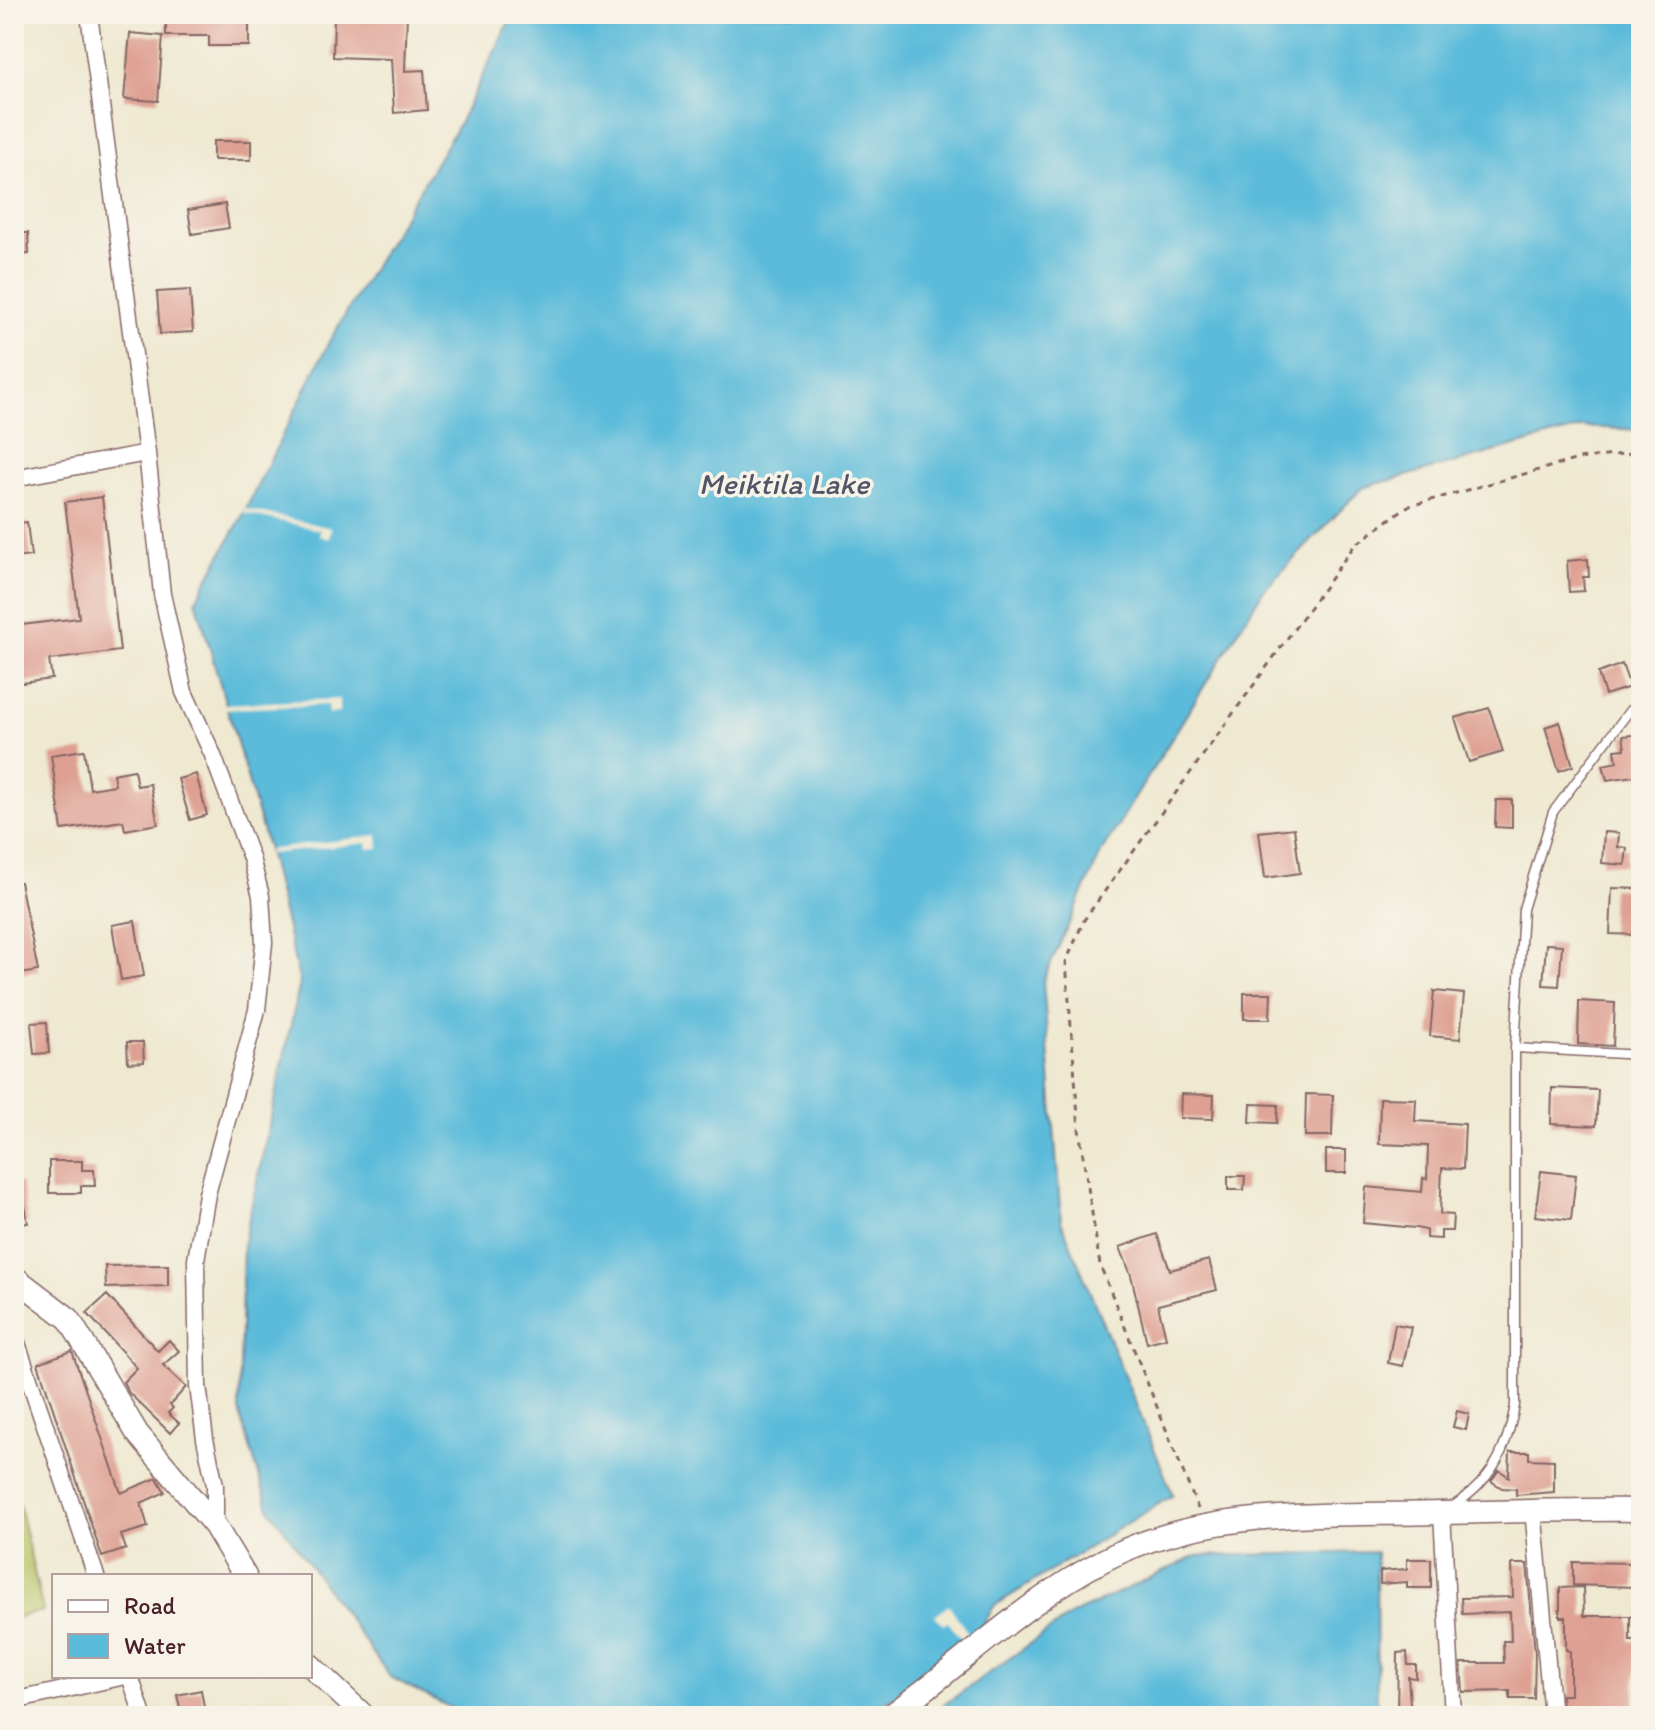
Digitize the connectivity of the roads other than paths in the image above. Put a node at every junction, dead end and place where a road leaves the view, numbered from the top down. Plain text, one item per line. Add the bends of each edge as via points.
1 (89, 14) edge
2 (147, 453) junction
3 (14, 478) edge
4 (1641, 701) edge
5 (1515, 1048) junction
6 (1641, 1055) edge
7 (14, 1277) edge
8 (14, 1334) edge
9 (1533, 1509) junction
10 (1641, 1510) edge
11 (1442, 1513) junction
12 (215, 1526) junction
13 (95, 1574) edge
14 (244, 1574) edge
15 (312, 1667) edge
16 (118, 1678) edge
17 (128, 1678) edge
18 (14, 1701) edge
19 (143, 1716) edge
20 (364, 1716) edge
21 (890, 1716) edge
22 (1453, 1716) edge
23 (1552, 1716) edge

1 - 2 street
2 - 3 street
2 - 12 street via 162,594 184,692 251,858 261,896 264,943 257,1010 207,1194 196,1260 198,1386 215,1485
4 - 5 lane via 1553,812 1523,909
5 - 6 lane
5 - 11 lane via 1515,1405 1509,1441 1490,1476
7 - 12 street via 69,1319 137,1433
8 - 13 street
9 - 10 street
9 - 11 street
9 - 23 street
11 - 21 street via 1254,1519 1138,1544 1035,1601
11 - 22 street
12 - 14 street
15 - 20 street
16 - 18 street
17 - 19 street

